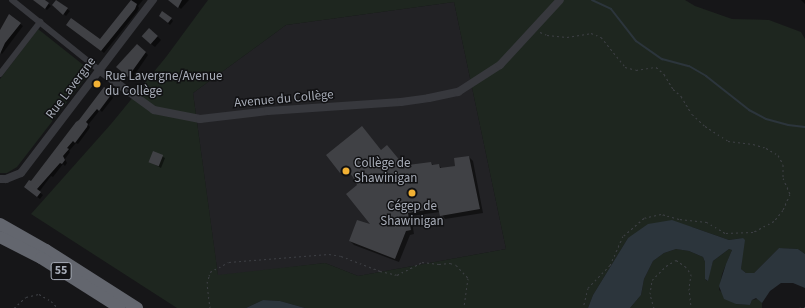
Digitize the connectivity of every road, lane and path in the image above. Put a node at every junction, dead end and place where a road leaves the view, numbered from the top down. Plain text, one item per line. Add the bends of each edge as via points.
1 (12, 0) edge
2 (153, 0) edge
3 (560, 0) edge
4 (40, 22) junction
5 (535, 28) junction
6 (99, 70) junction
7 (0, 74) edge
8 (0, 179) edge
9 (0, 224) edge
10 (0, 237) edge
11 (805, 307) edge
12 (14, 308) edge
13 (58, 308) edge
14 (120, 308) edge
15 (137, 308) edge
16 (210, 308) edge
17 (464, 308) edge
18 (582, 308) edge
19 (654, 308) edge
20 (691, 308) edge
21 (799, 308) edge

1 - 4 street, Avenue du Collège
2 - 6 street, Rue Lavergne
3 - 5 street, Avenue du Collège
4 - 6 street, Avenue du Collège
4 - 7 street
5 - 6 street, Avenue du Collège via 500,65 458,92 401,102 268,111 200,119 154,110
5 - 18 path via 547,35 568,37 592,33 601,37 625,67 636,70 656,67 681,96 692,114 705,126 728,141 753,144 778,155 783,164 783,178 790,194 783,210 774,221 753,232 725,233 707,222 661,214 644,218 623,236 610,265 588,288
6 - 8 street, Rue Lavergne via 21,173
9 - 15 highway, 55
10 - 14 highway, 55 via 41,258
11 - 21 path
12 - 13 path via 26,297 39,294 52,301
16 - 17 path via 207,283 210,272 228,262 330,254 380,272 397,275 422,262 456,265 468,278
19 - 20 path via 650,294 652,280 676,260 691,274

